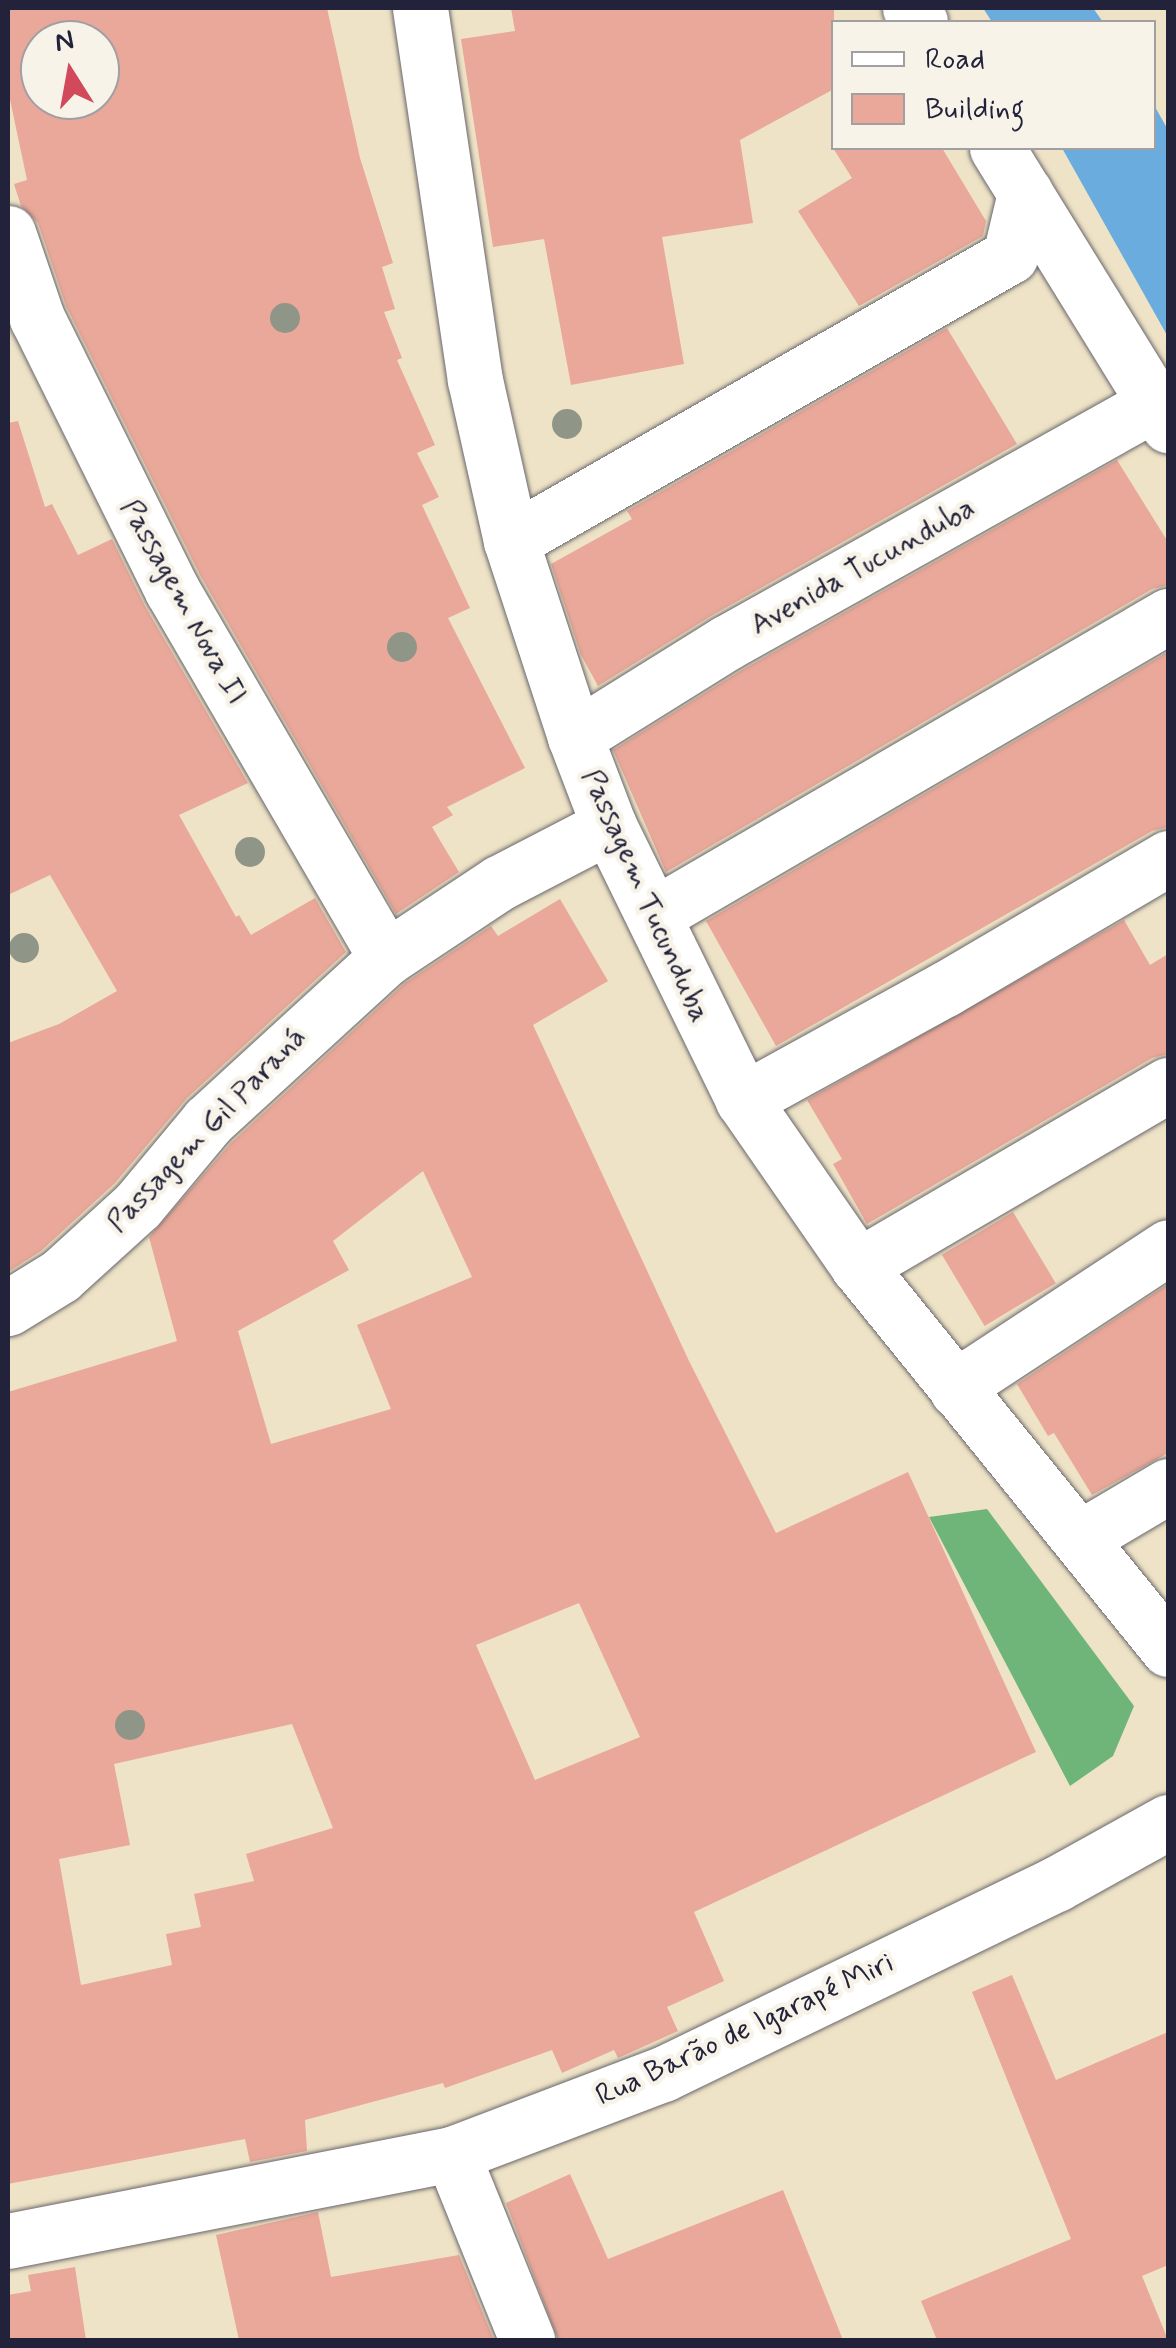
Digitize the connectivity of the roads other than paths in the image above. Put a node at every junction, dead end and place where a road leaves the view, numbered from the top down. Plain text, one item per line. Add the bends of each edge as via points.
1 (420, 8) edge
2 (998, 150) edge
3 (1025, 193) junction
4 (8, 233) edge
5 (1162, 414) edge
6 (511, 541) junction
7 (1168, 616) edge
8 (574, 737) junction
9 (609, 826) junction
10 (1168, 858) edge
11 (654, 914) junction
12 (386, 958) junction
13 (1168, 1085) edge
14 (743, 1100) junction
15 (1168, 1247) edge
16 (858, 1266) junction
17 (8, 1308) edge
18 (957, 1390) junction
19 (1168, 1486) edge
20 (1080, 1538) junction
21 (1168, 1649) edge
22 (1168, 1822) edge
23 (452, 2154) junction
24 (8, 2241) edge
25 (527, 2340) edge

1 - 6 street, Passagem Tucunduba via 475,380
2 - 3 street
3 - 5 street
3 - 6 street via 1010,256
4 - 12 street, Passagem Nova II via 36,318 163,574
5 - 8 street, Avenida Tucunduba via 726,643
6 - 8 street, Passagem Tucunduba
7 - 11 street
8 - 9 street, Passagem Tucunduba
9 - 11 street, Passagem Tucunduba
9 - 12 street, Passagem Gil Paraná via 499,883
10 - 14 street
11 - 14 street, Passagem Tucunduba
12 - 17 street, Passagem Gil Paraná via 208,1121 138,1204 60,1276
13 - 16 street
14 - 16 street, Passagem Tucunduba
15 - 18 street
16 - 18 street, Passagem Tucunduba
18 - 20 street, Passagem Tucunduba
19 - 20 street
20 - 21 street, Passagem Tucunduba
22 - 23 street, Rua Barão de Igarapé Miri via 1056,1884 663,2074
23 - 24 street, Rua Barão de Igarapé Miri
23 - 25 street

